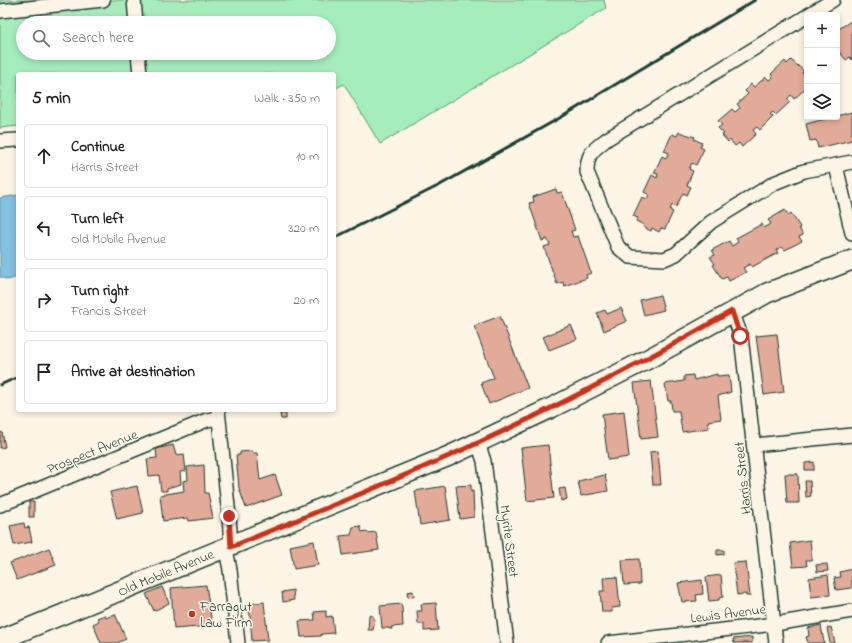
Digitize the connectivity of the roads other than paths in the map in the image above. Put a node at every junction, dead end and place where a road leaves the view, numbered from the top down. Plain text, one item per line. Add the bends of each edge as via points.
1 (103, 0) edge
2 (134, 0) edge
3 (832, 0) edge
4 (0, 11) edge
5 (813, 12) edge
6 (135, 16) edge
7 (804, 17) edge
8 (139, 60) edge
9 (140, 72) edge
10 (16, 140) edge
11 (0, 141) edge
12 (852, 164) edge
13 (836, 166) junction
14 (852, 233) edge
15 (852, 260) edge
16 (732, 311) junction
17 (218, 414) edge
18 (852, 435) edge
19 (478, 443) junction
20 (754, 445) junction
21 (0, 505) edge
22 (228, 548) junction
23 (852, 611) edge
24 (775, 624) junction
25 (0, 640) edge
26 (238, 643) edge
27 (507, 643) edge
28 (608, 643) edge
29 (776, 643) edge

1 - 4 street
2 - 6 street
3 - 5 street
7 - 13 street via 607,139 593,150 587,159 587,172 618,247 630,258 664,259 676,254 711,222 774,183 804,171
8 - 9 street
10 - 11 street
12 - 13 street
13 - 14 street
15 - 16 main road, Old Mobile Avenue via 796,281
16 - 19 main road, Old Mobile Avenue via 650,358
16 - 20 street, Harris Street via 740,336
17 - 21 street, Prospect Avenue
17 - 22 street via 229,516
18 - 20 street
19 - 22 main road, Old Mobile Avenue
19 - 27 street, Myrite Street via 484,461
20 - 24 street, Harris Street
22 - 25 main road, Old Mobile Avenue
22 - 26 street
23 - 24 street, Lewis Avenue
24 - 28 street, Lewis Avenue
24 - 29 street, Harris Street

